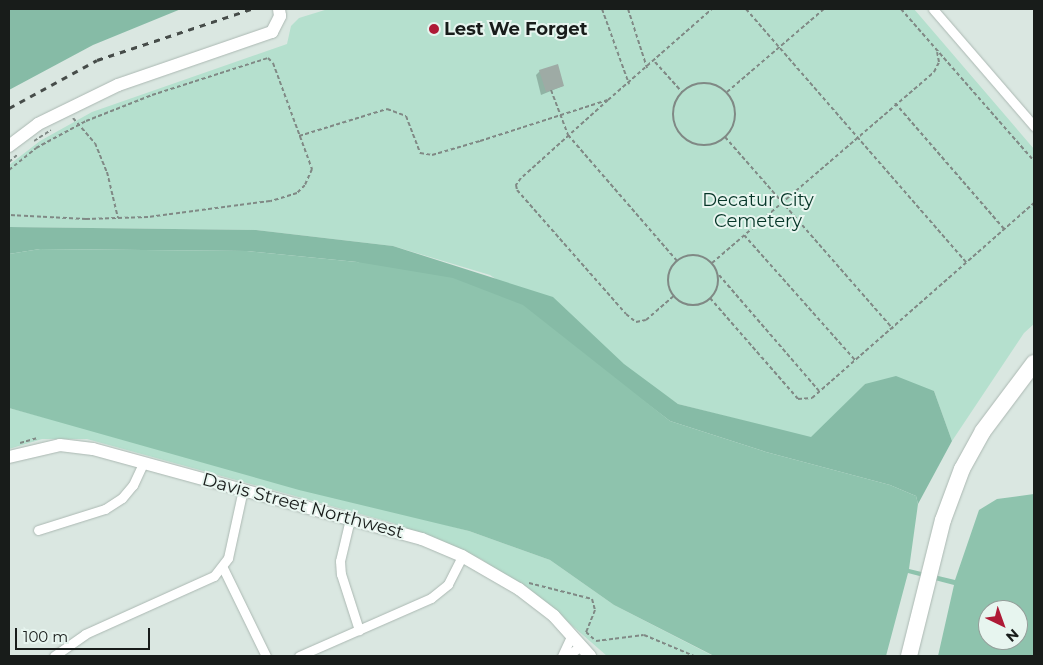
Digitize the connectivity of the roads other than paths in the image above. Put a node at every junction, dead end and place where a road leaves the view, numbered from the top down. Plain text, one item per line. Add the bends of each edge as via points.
1 (279, 9) edge
2 (933, 9) edge
3 (1034, 126) edge
4 (14, 149) edge
5 (1034, 363) edge
6 (9, 457) edge
7 (143, 464) junction
8 (243, 489) junction
9 (350, 519) junction
10 (38, 530) dead end
11 (462, 556) junction
12 (223, 568) junction
13 (360, 630) junction
14 (571, 637) junction
15 (581, 646) junction
16 (54, 656) edge
17 (266, 656) edge
18 (299, 656) edge
19 (562, 656) edge
20 (567, 656) edge
21 (590, 656) edge
22 (909, 656) edge

1 - 4 street via 280,16 272,32 118,85 67,108 38,124
2 - 3 street
5 - 22 highway via 982,431 962,469 944,520
6 - 7 street, Davis Street Northwest via 60,445 93,449
7 - 8 street, Davis Street Northwest
7 - 10 street via 133,485 105,509
8 - 9 street, Davis Street Northwest
8 - 12 street
9 - 11 street, Davis Street Northwest via 422,539
9 - 13 street via 340,561 341,574
11 - 13 street via 442,591
11 - 14 street, Davis Street Northwest via 537,602
12 - 16 street via 204,582 85,634
12 - 17 street
13 - 18 street
14 - 15 street, Davis Street Northwest
14 - 19 street
15 - 20 street
15 - 21 street, Davis Street Northwest

